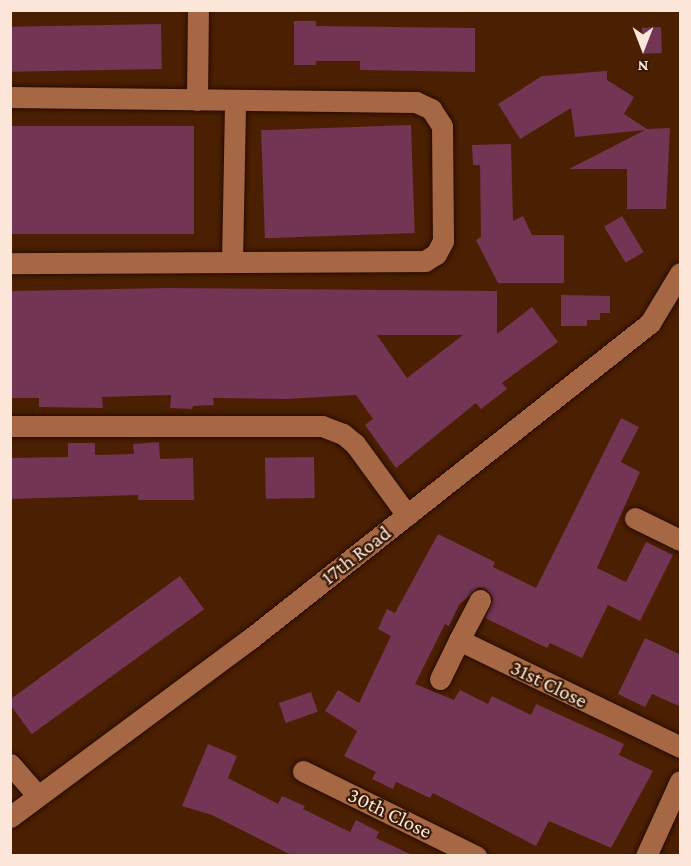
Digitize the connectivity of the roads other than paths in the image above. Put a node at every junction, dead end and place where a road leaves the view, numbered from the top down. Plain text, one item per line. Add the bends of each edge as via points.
1 (198, 10) edge
2 (10, 97) edge
3 (197, 99) junction
4 (235, 100) junction
5 (232, 262) junction
6 (10, 263) edge
7 (681, 273) edge
8 (10, 426) edge
9 (407, 515) junction
10 (635, 518) dead end
11 (681, 540) edge
12 (480, 600) dead end
13 (459, 640) junction
14 (440, 679) dead end
15 (681, 747) edge
16 (10, 764) edge
17 (303, 771) dead end
18 (681, 781) edge
19 (38, 795) junction
20 (10, 817) edge
21 (476, 855) edge
22 (646, 855) edge

1 - 3 street
2 - 3 street
3 - 4 street
4 - 5 street
4 - 5 street via 416,102 431,109 442,126 443,241 436,254 424,261
5 - 6 street
7 - 9 street, 17th Road via 650,323
8 - 9 street via 322,426 344,434 355,444
9 - 19 street, 17th Road via 250,639
10 - 11 street
12 - 13 street
13 - 14 street
13 - 15 street, 31st Close
16 - 19 street
17 - 21 street, 30th Close
18 - 22 street
19 - 20 street, 17th Road

